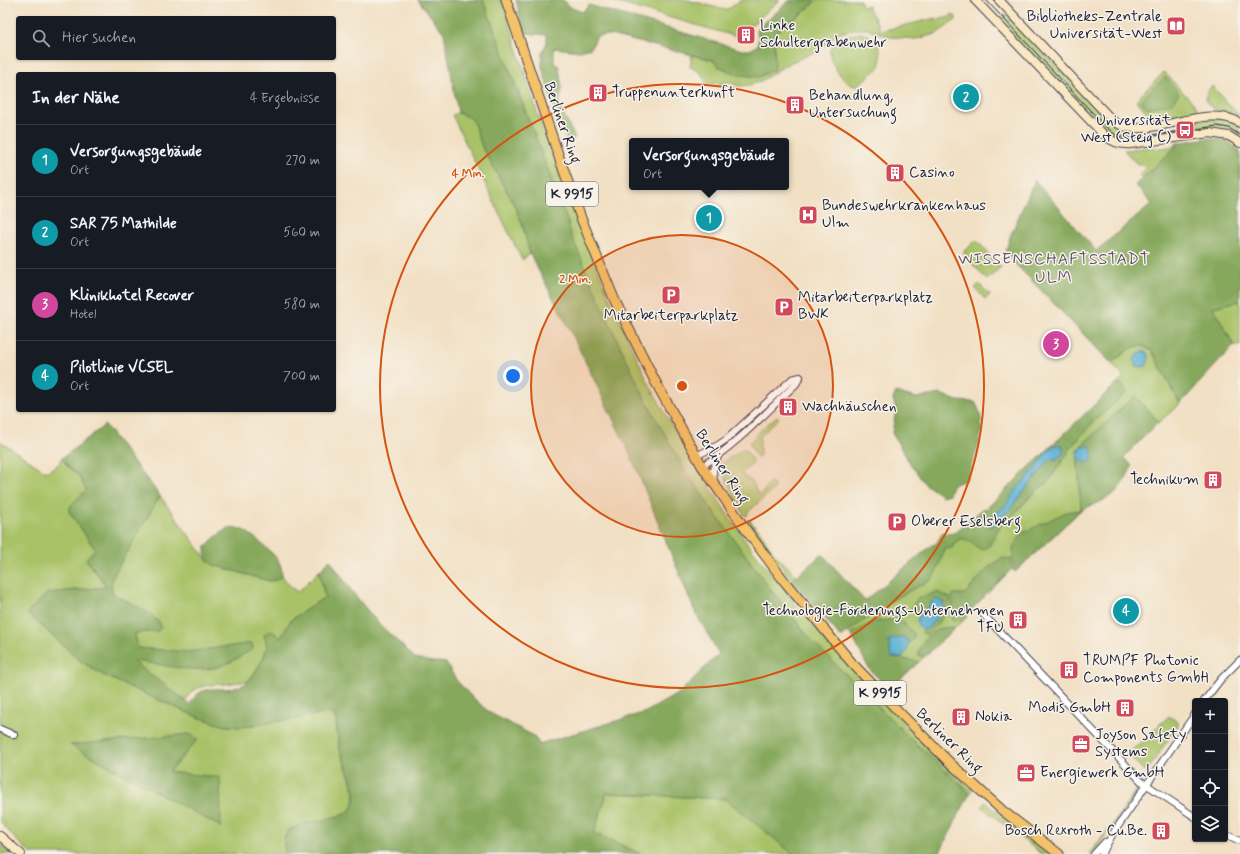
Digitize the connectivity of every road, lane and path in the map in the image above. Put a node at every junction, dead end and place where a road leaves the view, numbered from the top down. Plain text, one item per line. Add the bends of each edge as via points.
1 (506, 0) edge
2 (975, 0) edge
3 (999, 0) edge
4 (1240, 123) edge
5 (1240, 144) edge
6 (696, 456) junction
7 (718, 456) junction
8 (702, 466) junction
9 (714, 484) junction
10 (982, 614) dead end
11 (1240, 660) edge
12 (1206, 698) edge
13 (1192, 718) edge
14 (0, 729) edge
15 (14, 735) dead end
16 (1146, 785) junction
17 (1192, 815) edge
18 (1112, 835) junction
19 (1228, 835) edge
20 (0, 836) edge
21 (1240, 841) edge
22 (1056, 852) edge
23 (21, 854) edge
24 (1094, 854) edge
25 (1102, 854) edge

1 - 6 main road, Berliner Ring / K 9915 via 581,218 615,300
2 - 5 street via 1104,135 1113,141 1134,144 1210,133 1229,136
3 - 4 street via 1111,119 1121,126 1140,128 1218,116 1231,118
6 - 7 street via 718,445 792,379 800,376 796,384
6 - 8 main road, Berliner Ring / K 9915
7 - 8 street
7 - 9 street via 713,470
8 - 9 main road, Berliner Ring / K 9915
9 - 22 main road, Berliner Ring / K 9915 via 785,582 862,673 960,772
10 - 16 street
11 - 12 street
13 - 16 street
14 - 15 street
16 - 17 street
16 - 18 street
18 - 24 street
18 - 25 street
19 - 21 street
20 - 23 street

